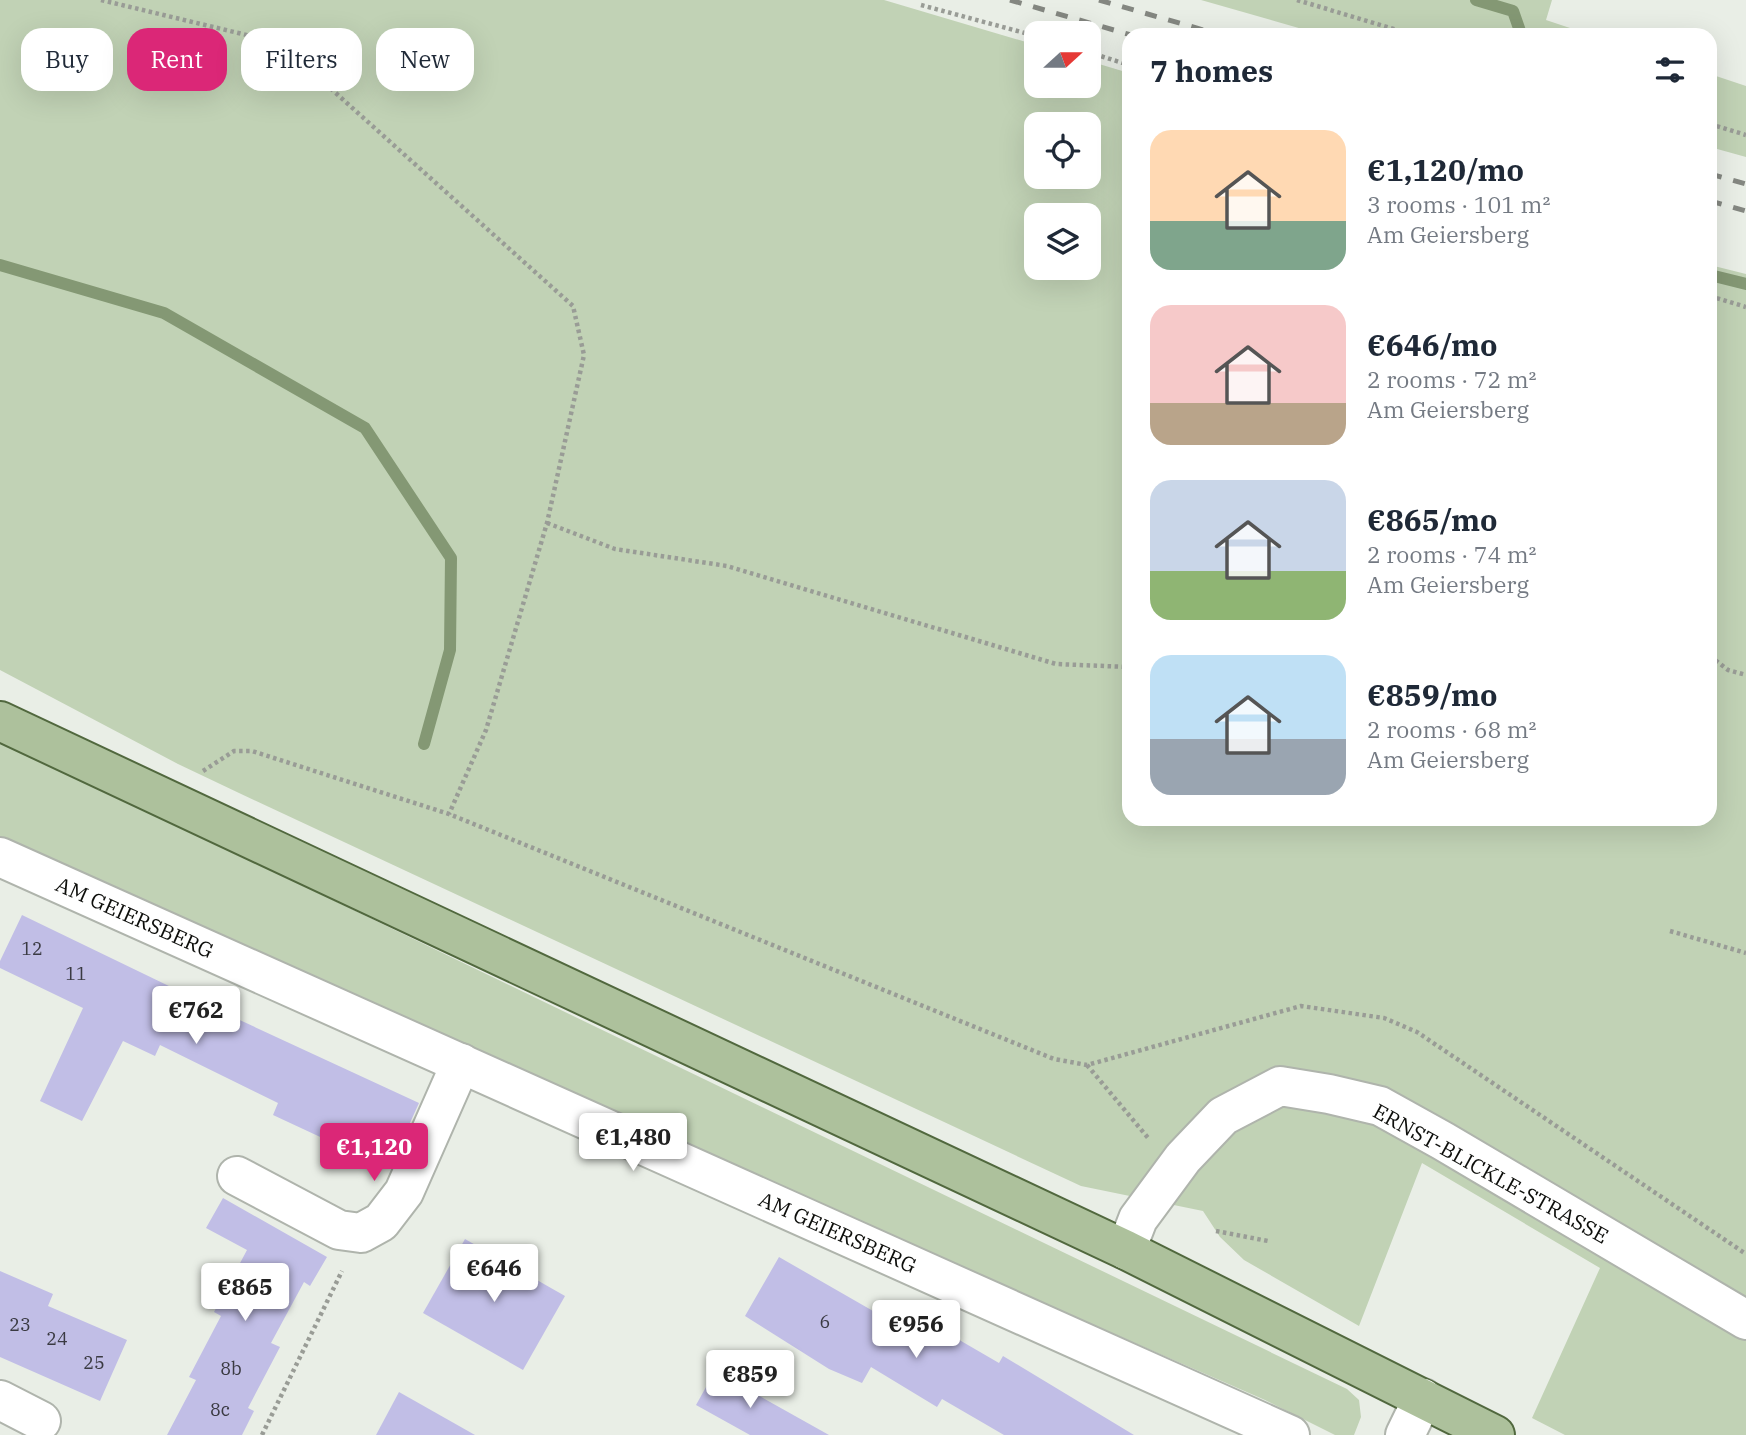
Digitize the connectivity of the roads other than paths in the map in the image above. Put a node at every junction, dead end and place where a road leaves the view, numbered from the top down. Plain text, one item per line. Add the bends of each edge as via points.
1 (0, 721) edge
2 (0, 857) edge
3 (461, 1063) junction
4 (237, 1176) dead end
5 (1126, 1250) junction
6 (1746, 1320) edge
7 (1423, 1398) junction
8 (0, 1400) edge
9 (41, 1421) dead end
10 (1290, 1435) edge
11 (1405, 1435) edge
12 (1495, 1435) edge

1 - 5 main road
2 - 3 street, AM GEIERSBERG
3 - 4 street via 404,1192 381,1222 361,1233 339,1230
3 - 10 street, AM GEIERSBERG
5 - 6 street, ERNST-BLICKLE-STRASSE via 1138,1219 1183,1158 1223,1116 1280,1086 1380,1106
5 - 7 main road
7 - 11 street
7 - 12 main road
8 - 9 street

